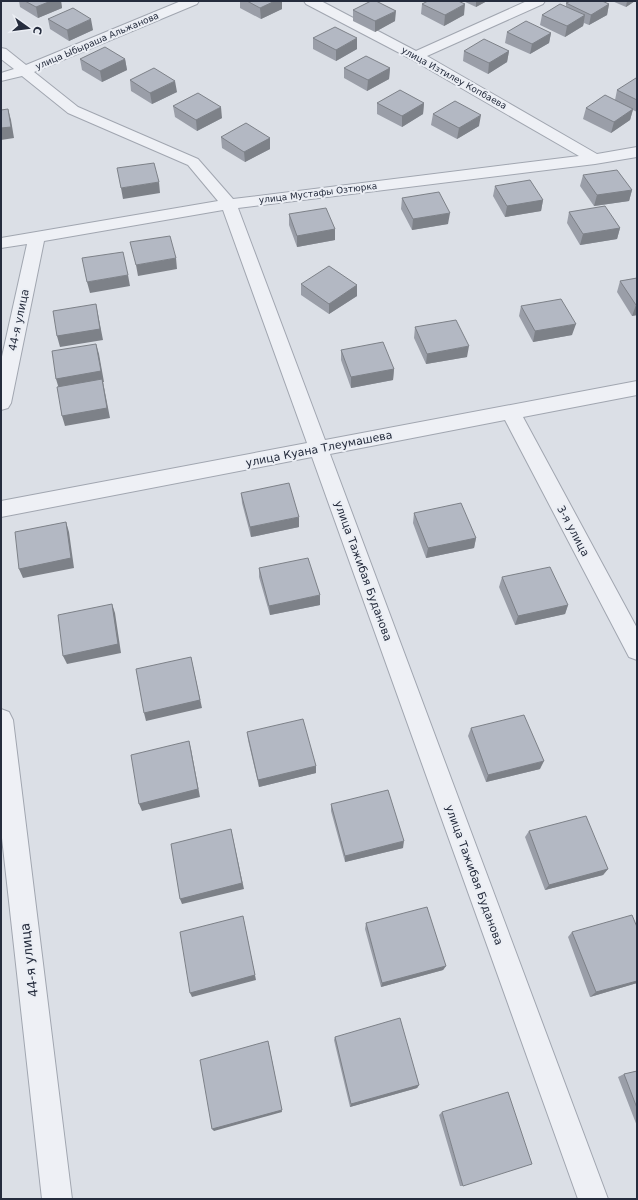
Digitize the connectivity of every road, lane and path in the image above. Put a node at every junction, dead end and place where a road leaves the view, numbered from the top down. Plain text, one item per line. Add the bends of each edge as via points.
1 (192, 1) edge
2 (311, 1) edge
3 (538, 1) edge
4 (1, 52) edge
5 (416, 56) junction
6 (24, 71) junction
7 (1, 78) edge
8 (637, 152) edge
9 (595, 159) junction
10 (229, 204) junction
11 (37, 237) junction
12 (1, 243) edge
13 (637, 388) edge
14 (1, 403) edge
15 (510, 411) junction
16 (318, 449) junction
17 (1, 509) edge
18 (637, 650) edge
19 (1, 720) edge
20 (57, 1199) edge
21 (592, 1199) edge

1 - 6 street, улица Ыбыраша Альжанова
2 - 5 street, улица Изтилеу Копбаева
3 - 5 street
4 - 6 street, улица Тажибая Буданова
5 - 9 street, улица Изтилеу Копбаева
6 - 7 street, улица Ыбыраша Альжанова
6 - 10 street, улица Тажибая Буданова via 73,110 193,162
8 - 9 street, улица Мустафы Озтюрка
9 - 10 street, улица Мустафы Озтюрка
10 - 11 street, улица Мустафы Озтюрка
10 - 16 street, улица Тажибая Буданова
11 - 12 street, улица Мустафы Озтюрка
11 - 14 street, 44-я улица
13 - 15 street, улица Куана Тлеумашева
15 - 16 street, улица Куана Тлеумашева
15 - 18 street, 3-я улица
16 - 17 street, улица Куана Тлеумашева
16 - 21 street, улица Тажибая Буданова
19 - 20 street, 44-я улица

